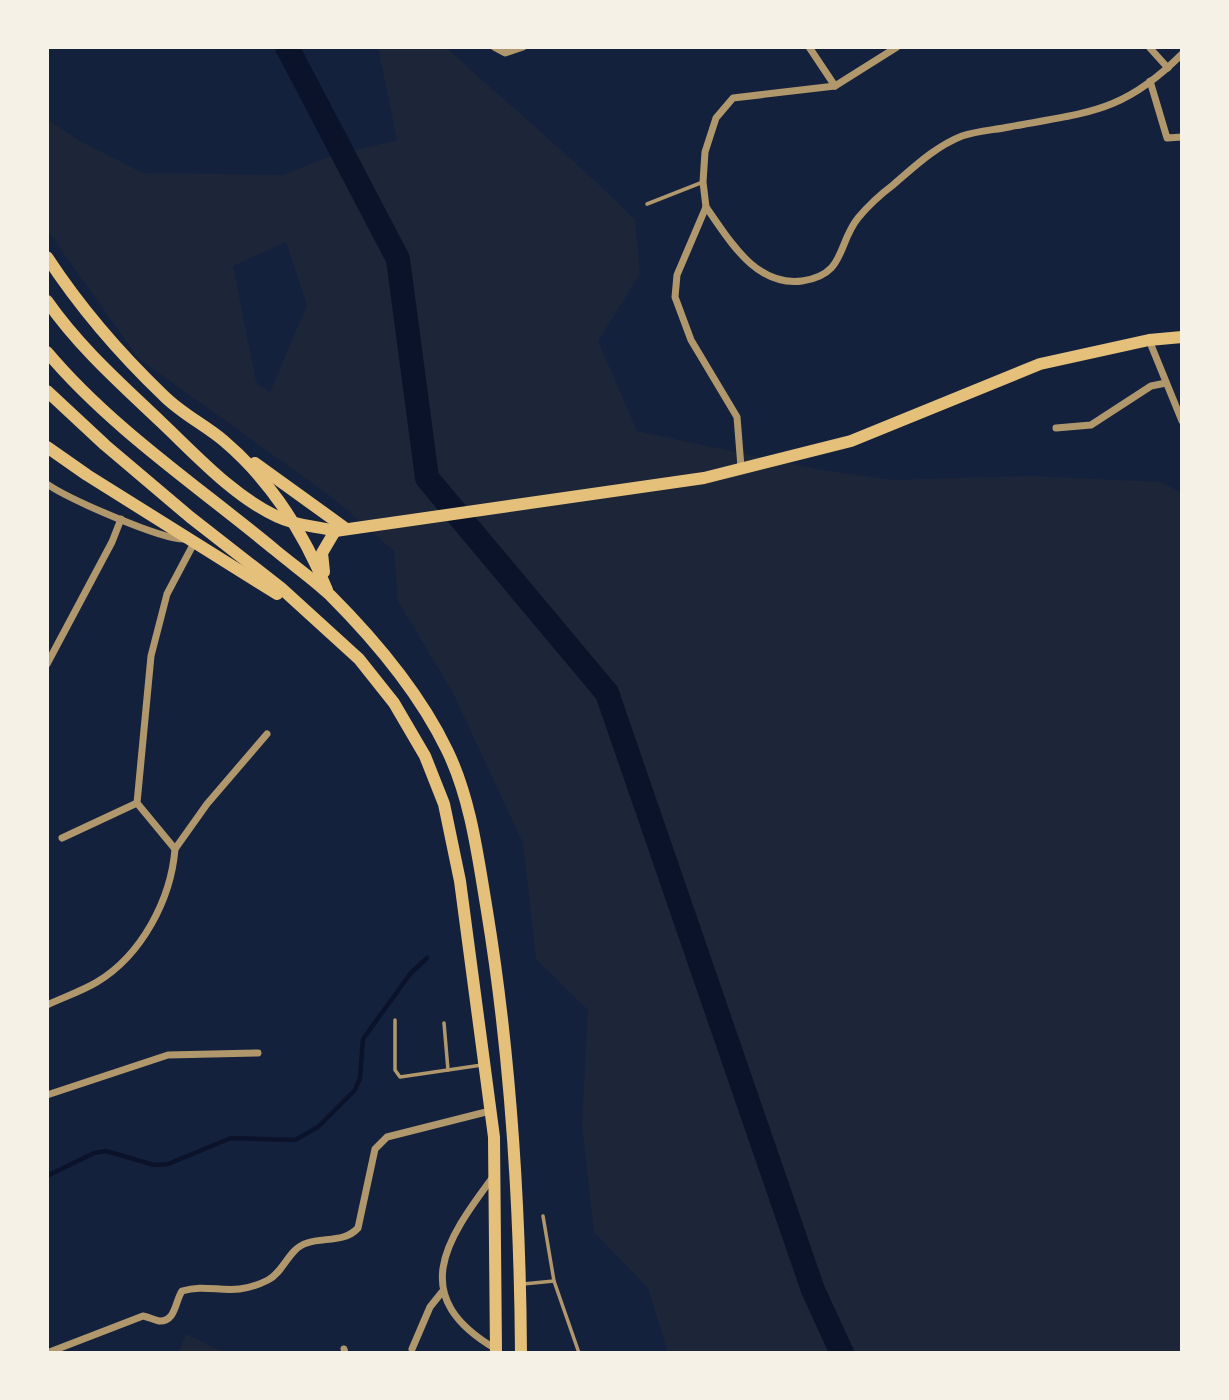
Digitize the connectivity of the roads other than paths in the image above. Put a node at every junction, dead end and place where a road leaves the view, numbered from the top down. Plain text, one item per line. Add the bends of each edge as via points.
1 (494, 47) edge
2 (523, 47) edge
3 (809, 47) edge
4 (897, 47) edge
5 (1149, 47) edge
6 (1182, 54) edge
7 (1168, 68) junction
8 (1150, 81) junction
9 (835, 86) junction
10 (1182, 136) edge
11 (703, 182) junction
12 (647, 204) dead end
13 (706, 207) junction
14 (47, 257) edge
15 (47, 301) edge
16 (1182, 337) edge
17 (1149, 340) junction
18 (47, 352) edge
19 (1166, 383) junction
20 (47, 391) edge
21 (1182, 421) edge
22 (1056, 428) dead end
23 (224, 442) junction
24 (47, 447) edge
25 (741, 467) junction
26 (48, 488) edge
27 (121, 519) junction
28 (294, 524) junction
29 (342, 529) junction
30 (190, 541) junction
31 (328, 593) junction
32 (297, 603) junction
33 (47, 664) edge
34 (267, 734) dead end
35 (137, 803) junction
36 (62, 838) dead end
37 (175, 849) junction
38 (47, 1005) edge
39 (395, 1020) dead end
40 (444, 1023) dead end
41 (258, 1053) dead end
42 (484, 1065) junction
43 (448, 1070) junction
44 (47, 1095) edge
45 (490, 1111) junction
46 (494, 1175) junction
47 (542, 1216) dead end
48 (554, 1281) junction
49 (521, 1284) junction
50 (442, 1292) junction
51 (412, 1349) dead end
52 (496, 1351) edge
53 (47, 1353) edge
54 (521, 1353) edge
55 (579, 1353) edge

1 - 2 street via 505,53
3 - 9 street
4 - 9 street
5 - 7 street
6 - 7 street
7 - 8 street
8 - 10 street via 1167,138
8 - 13 street via 1115,104 1086,114 964,135 943,145 857,219 841,255 821,276 799,282 757,270 741,257
9 - 11 street via 733,98 716,118 705,152
11 - 12 lane
11 - 13 street
13 - 25 street via 677,275 675,297 691,340 737,418
14 - 23 main road via 96,327 167,399
15 - 28 main road via 98,364 189,448 263,510
16 - 17 main road
17 - 19 street
17 - 25 main road via 1040,364 851,441
18 - 31 main road via 134,435
19 - 21 street
19 - 22 street via 1151,386 1091,425
20 - 32 main road via 190,517
23 - 28 main road via 282,503
23 - 29 main road
24 - 30 main road
25 - 29 main road via 704,478
26 - 27 street
27 - 30 street via 161,536
27 - 33 street
28 - 29 main road
28 - 31 main road
29 - 31 main road via 322,553
30 - 32 main road
30 - 35 street via 167,594 151,656
31 - 49 main road via 370,638 433,723 449,753 468,810 508,1057
32 - 42 main road via 359,659 394,703 425,757 444,804 460,881
34 - 37 street
35 - 36 street
35 - 37 street
37 - 38 street via 173,875 155,918 128,955 99,981
39 - 43 lane via 395,1070 400,1077
40 - 43 lane
41 - 44 street via 168,1055
42 - 43 lane
42 - 45 main road
45 - 46 main road
45 - 53 street via 387,1137 375,1149 358,1228 330,1241 307,1243 268,1280 242,1291 182,1291 167,1320 143,1316
46 - 50 street via 451,1239 440,1276
46 - 52 main road
47 - 48 lane
48 - 49 lane
48 - 55 lane
49 - 54 main road
50 - 51 street via 430,1307
50 - 52 street via 465,1324

